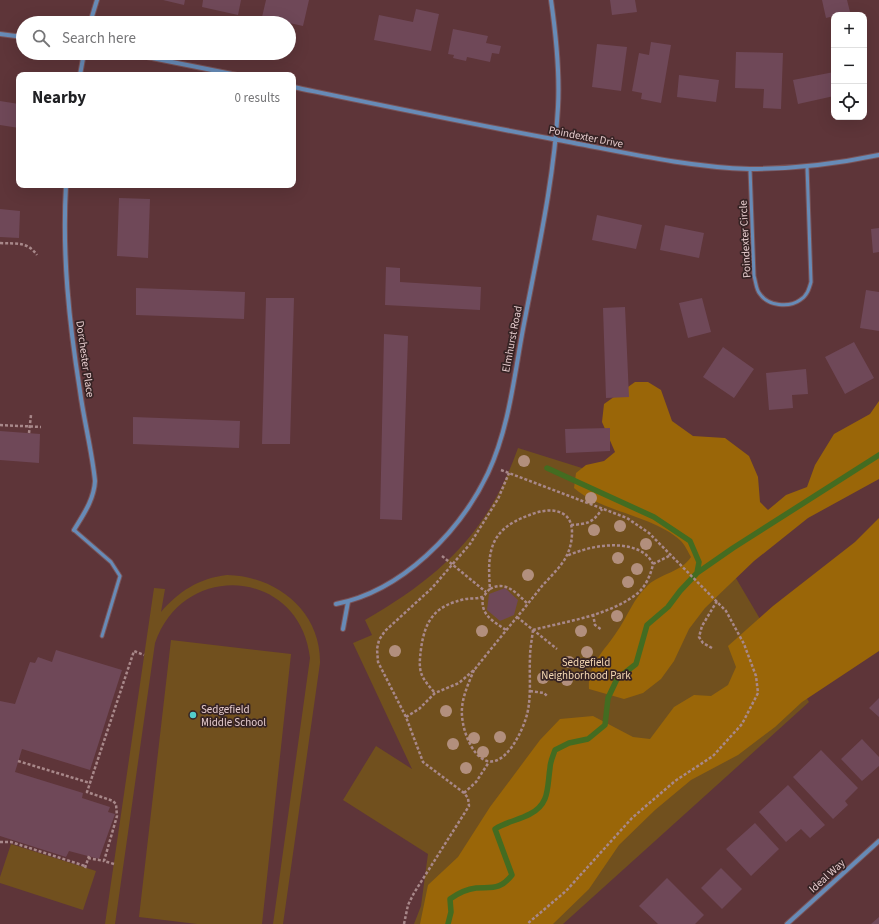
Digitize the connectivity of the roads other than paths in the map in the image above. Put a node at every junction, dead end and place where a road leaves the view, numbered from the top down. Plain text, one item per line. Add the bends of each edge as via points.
1 (97, 0) edge
2 (551, 0) edge
3 (92, 16) edge
4 (0, 34) edge
5 (16, 36) edge
6 (83, 60) edge
7 (162, 60) edge
8 (81, 72) edge
9 (222, 72) edge
10 (296, 88) edge
11 (556, 140) junction
12 (879, 155) edge
13 (807, 166) junction
14 (750, 169) junction
15 (66, 188) edge
16 (74, 530) joint
17 (348, 602) junction
18 (336, 604) dead end
19 (343, 629) dead end
20 (102, 636) dead end
21 (879, 842) edge
22 (787, 924) edge

1 - 3 street
2 - 11 street, Elmhurst Road via 558,81
4 - 5 street
6 - 8 street
7 - 9 street
10 - 11 street, Poindexter Drive
11 - 14 street, Poindexter Drive via 657,160
11 - 17 street, Elmhurst Road via 506,420 488,472 459,520 433,548 403,574
12 - 13 street, Poindexter Drive
13 - 14 street, Poindexter Drive
13 - 14 lane, Poindexter Circle via 811,282 808,292 800,300 790,304 772,303 758,293 754,276
15 - 16 street, Dorchester Place via 65,272 72,338 94,466 94,490 90,503
16 - 20 lane via 111,562 120,576
17 - 18 street, Elmhurst Road
17 - 19 street
21 - 22 street, Ideal Way

